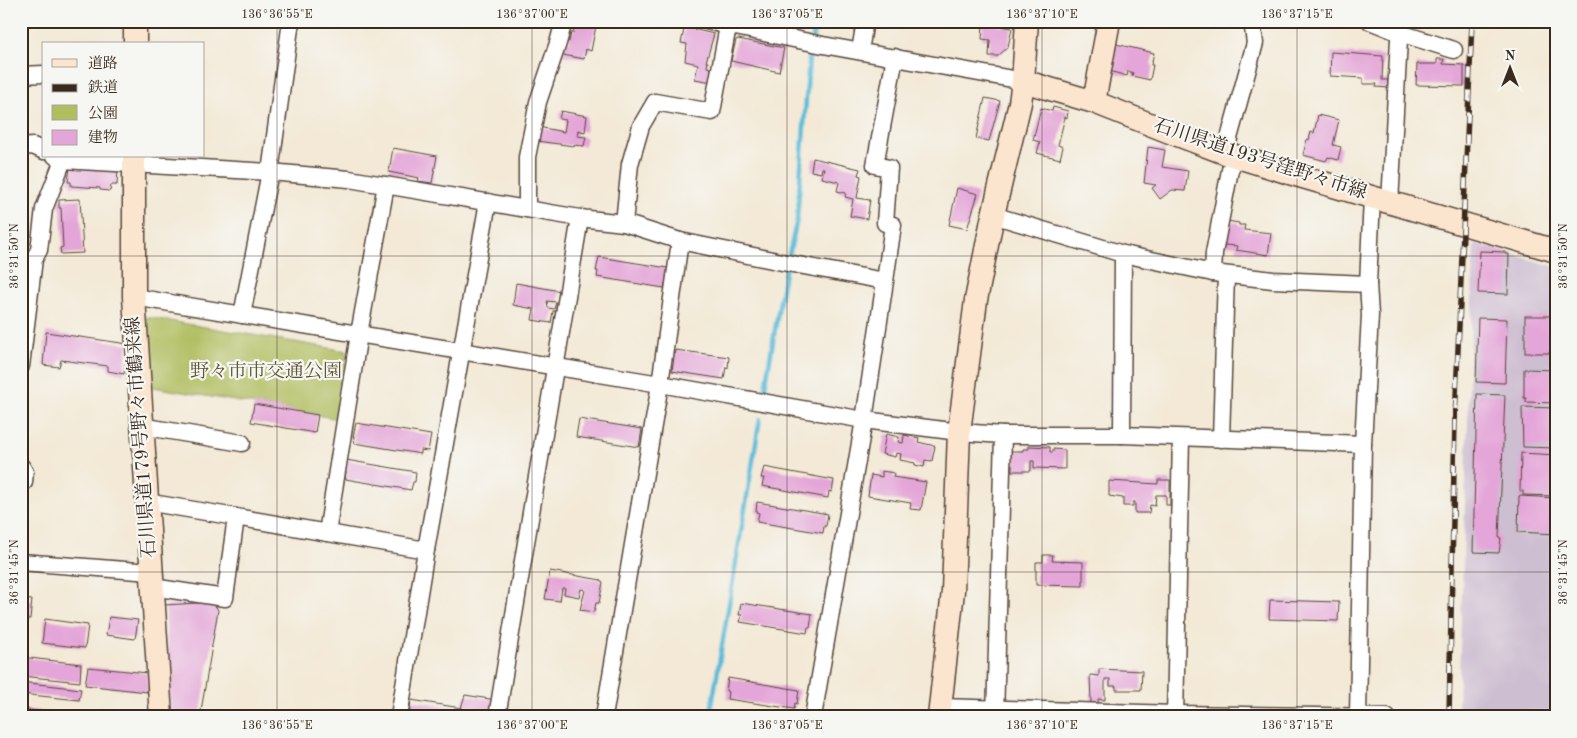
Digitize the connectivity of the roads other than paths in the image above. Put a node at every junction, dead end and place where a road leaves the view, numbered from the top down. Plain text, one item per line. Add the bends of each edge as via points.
1 (135, 21) edge
2 (291, 21) edge
3 (564, 21) edge
4 (865, 21) edge
5 (1027, 21) edge
6 (1109, 21) edge
7 (1252, 21) edge
8 (1264, 21) edge
9 (1370, 21) edge
10 (709, 22) edge
11 (728, 26) junction
12 (1400, 27) edge
13 (135, 42) edge
14 (1255, 43) junction
15 (1454, 50) dead end
16 (860, 51) junction
17 (895, 57) junction
18 (42, 74) edge
19 (21, 75) edge
20 (1023, 81) junction
21 (1094, 102) junction
22 (21, 146) edge
23 (42, 150) edge
24 (1230, 154) junction
25 (59, 158) edge
26 (91, 159) edge
27 (134, 160) edge
28 (270, 172) junction
29 (386, 185) junction
30 (1381, 201) junction
31 (488, 202) junction
32 (527, 209) junction
33 (993, 215) junction
34 (580, 218) junction
35 (624, 223) junction
36 (680, 241) junction
37 (1556, 251) edge
38 (1123, 254) junction
39 (1219, 274) junction
40 (885, 281) junction
41 (1368, 284) junction
42 (134, 297) junction
43 (242, 315) junction
44 (359, 334) junction
45 (462, 352) junction
46 (21, 366) edge
47 (556, 368) junction
48 (660, 384) junction
49 (864, 420) junction
50 (141, 426) junction
51 (959, 432) junction
52 (1003, 435) junction
53 (1122, 435) junction
54 (1181, 438) junction
55 (1221, 439) junction
56 (242, 443) dead end
57 (1363, 444) junction
58 (21, 466) edge
59 (21, 483) edge
60 (146, 502) junction
61 (236, 517) junction
62 (327, 533) junction
63 (426, 550) junction
64 (21, 562) edge
65 (152, 580) junction
66 (940, 712) edge
67 (995, 713) edge
68 (1175, 716) edge
69 (1358, 716) edge
70 (161, 717) edge
71 (399, 717) edge
72 (497, 717) edge
73 (604, 717) edge
74 (813, 717) edge
75 (1386, 717) edge

1 - 13 main road
2 - 28 street
3 - 32 street via 538,102 527,157
4 - 16 street
5 - 20 main road
6 - 21 main road
7 - 14 street
8 - 14 street
9 - 12 street
10 - 11 street
11 - 16 street
11 - 35 street via 712,112 655,102 642,126 630,164
12 - 15 street
12 - 30 street
14 - 24 street
16 - 17 street
17 - 20 street
17 - 40 street via 875,165 888,168 885,222 894,225
18 - 19 street
20 - 21 main road, 石川県道193号窪野々市線
20 - 33 main road
21 - 24 main road, 石川県道193号窪野々市線
22 - 23 street
24 - 30 main road, 石川県道193号窪野々市線
24 - 39 street via 1230,170 1214,253
25 - 26 street
25 - 46 street via 34,259
26 - 27 street
27 - 28 street
27 - 42 main road, 石川県道179号野々市鶴来線
28 - 29 street
28 - 43 street
29 - 31 street
29 - 44 street
30 - 37 main road, 石川県道193号窪野々市線
30 - 41 street
31 - 32 street
31 - 45 street
32 - 34 street
33 - 38 street
33 - 51 main road via 976,300
34 - 35 street
34 - 47 street
35 - 36 street
36 - 40 street
36 - 48 street
38 - 39 street
38 - 53 street
39 - 41 street
39 - 55 street
40 - 49 street
41 - 57 street via 1370,315
42 - 43 street
42 - 50 main road, 石川県道179号野々市鶴来線
43 - 44 street
44 - 45 street
44 - 62 street
45 - 47 street
45 - 63 street
47 - 48 street
47 - 72 street
48 - 49 street
48 - 73 street
49 - 51 street
49 - 74 street
50 - 56 street
50 - 60 main road, 石川県道179号野々市鶴来線
51 - 52 street
51 - 66 main road via 953,591
52 - 53 street
52 - 67 street
53 - 54 street
54 - 55 street
54 - 68 street
55 - 57 street
57 - 69 street
58 - 59 street via 25,472
60 - 61 street
60 - 65 main road, 石川県道179号野々市鶴来線
61 - 62 street
61 - 65 street via 225,598
62 - 63 street
63 - 71 street
64 - 65 street
65 - 70 main road, 石川県道179号野々市鶴来線
66 - 67 street
67 - 68 street
68 - 69 street
69 - 75 street

